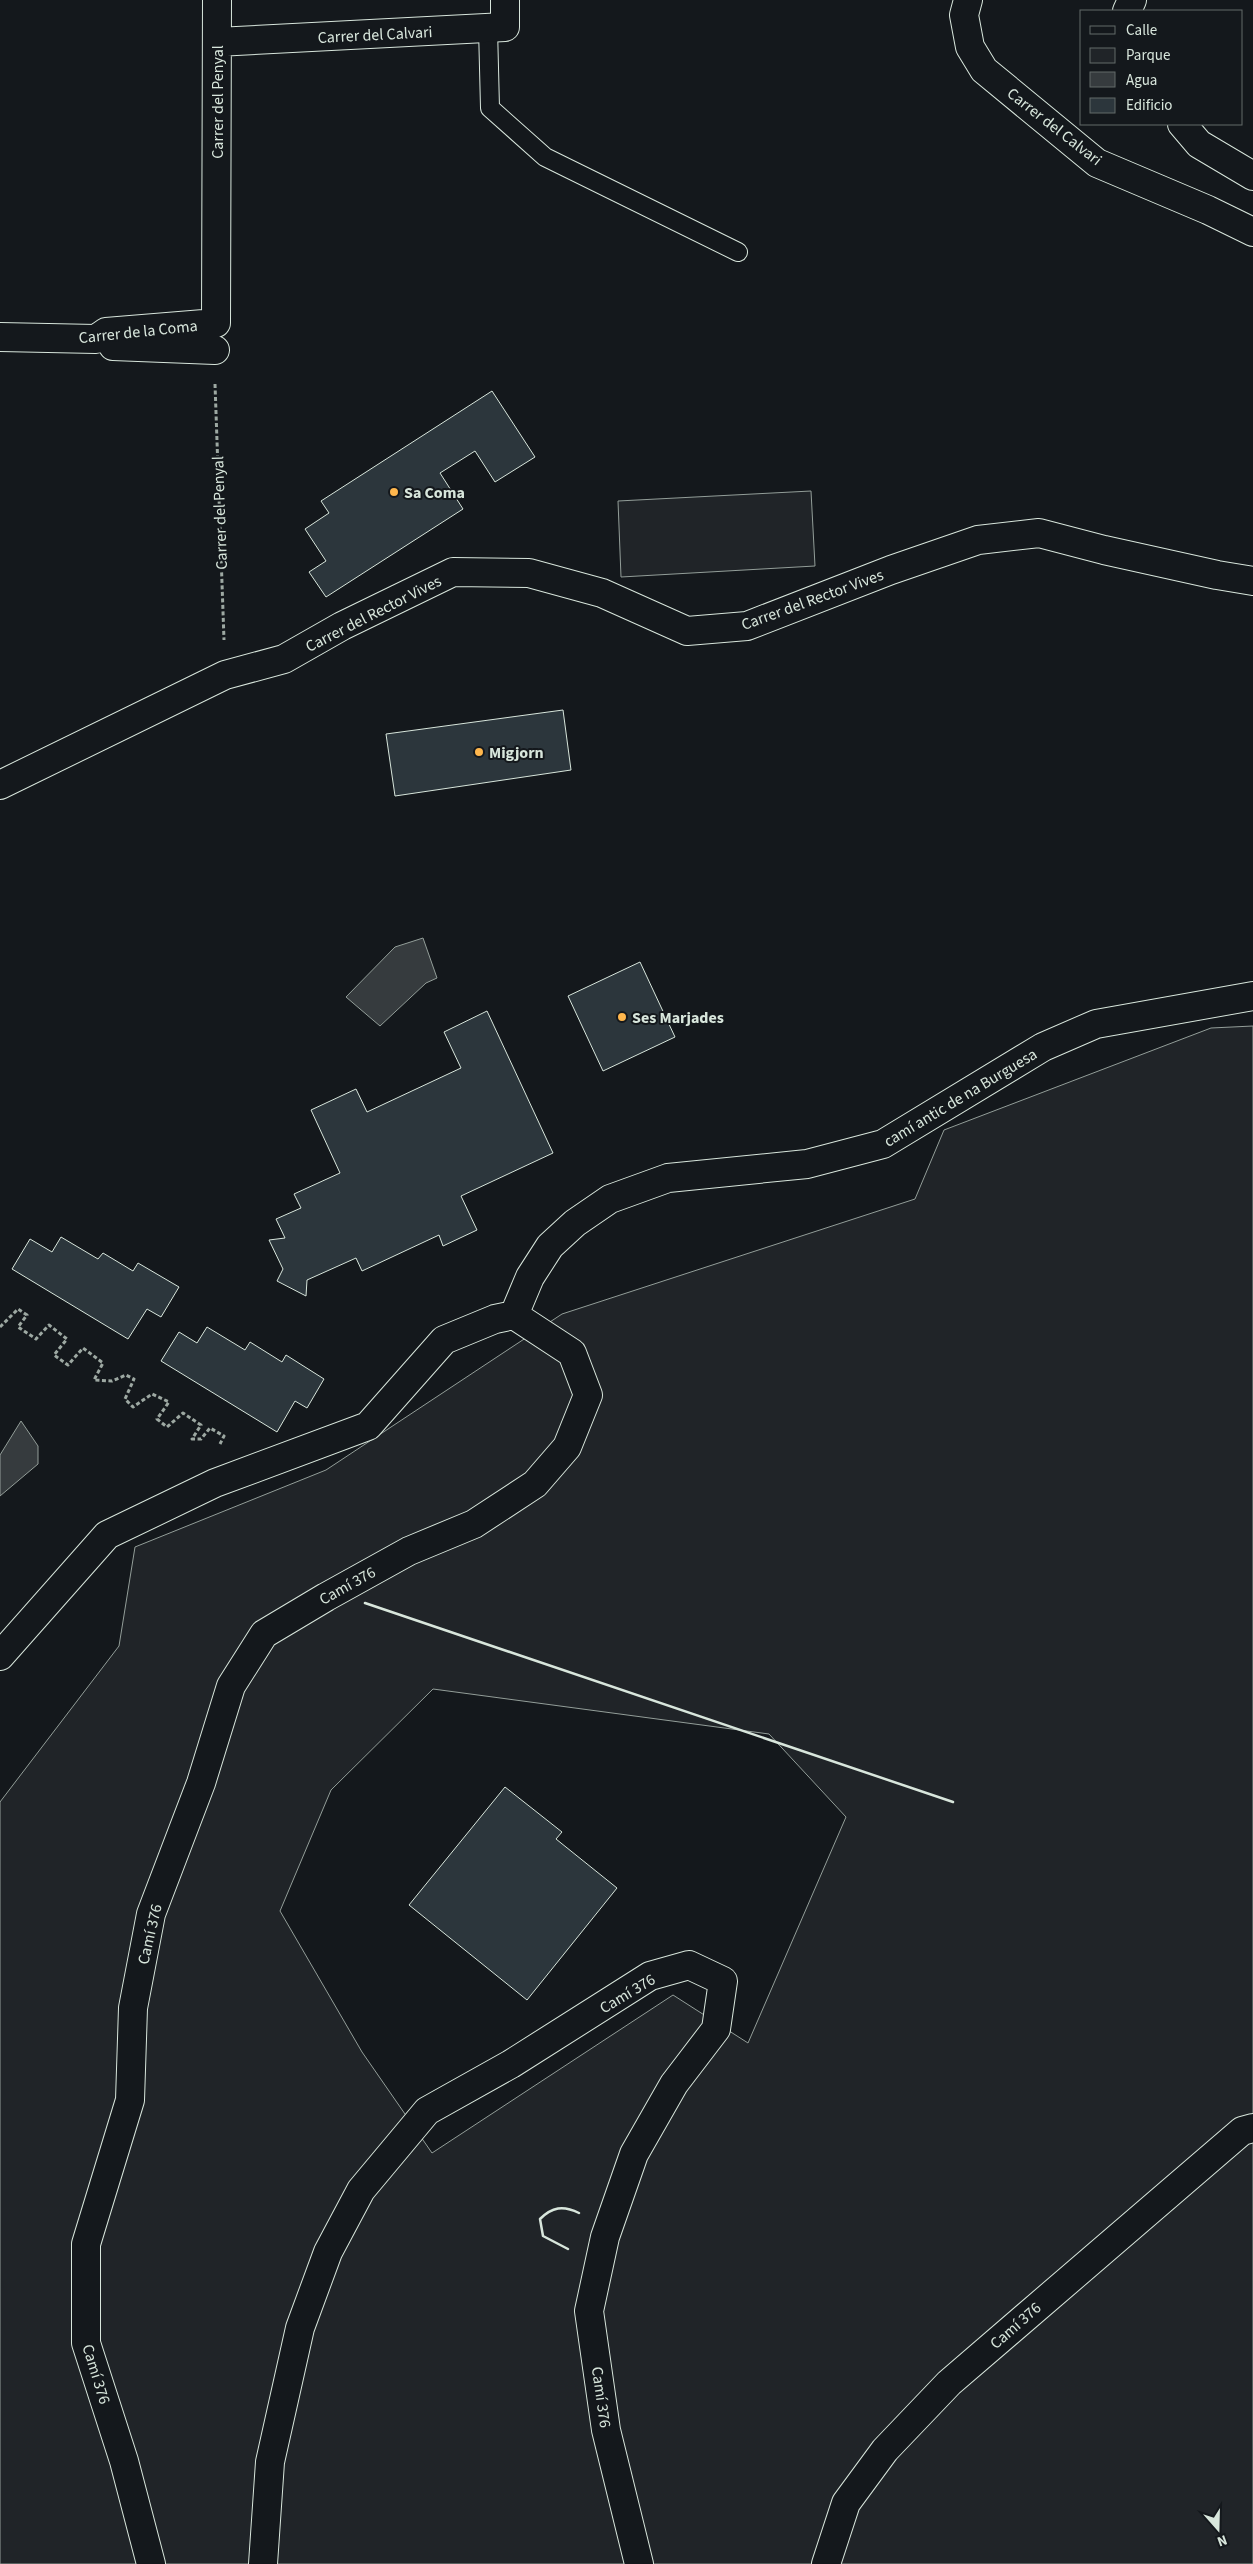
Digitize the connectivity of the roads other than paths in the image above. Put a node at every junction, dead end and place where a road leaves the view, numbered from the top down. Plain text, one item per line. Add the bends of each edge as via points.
1 (217, 0) edge
2 (505, 0) edge
3 (968, 0) edge
4 (488, 28) junction
5 (217, 42) junction
6 (1183, 125) edge
7 (1253, 176) edge
8 (1253, 232) edge
9 (738, 252) dead end
10 (216, 323) joint
11 (0, 338) edge
12 (96, 339) junction
13 (215, 350) road end
14 (1253, 580) edge
15 (0, 785) edge
16 (1253, 996) edge
17 (514, 1315) junction
18 (0, 1656) edge
19 (1253, 2128) edge
20 (151, 2564) edge
21 (263, 2564) edge
22 (639, 2564) edge
23 (826, 2564) edge

1 - 5 street, Carrer del Penyal
2 - 4 street, Carrer del Calvari via 505,27
3 - 8 street, Carrer del Calvari via 964,15 970,47 992,77 1097,162
4 - 5 street, Carrer del Calvari
4 - 9 lane via 490,108 545,157
5 - 10 street, Carrer del Penyal
6 - 7 street via 1199,144
10 - 12 street, Carrer de la Coma via 106,332
11 - 12 street, Carrer de la Coma
12 - 13 street via 105,346
14 - 15 street, Carrer del Rector Vives via 1132,557 1039,533 978,540 747,626 687,631 602,593 529,573 453,572 342,626 284,659 225,675
16 - 17 street, camí antic de na Burguesa via 1096,1024 1043,1047 883,1144 807,1164 668,1178 610,1199 575,1223 550,1246 530,1277
17 - 18 street via 495,1319 444,1340 368,1426 215,1483 107,1535
17 - 20 street, Camí 376 via 572,1353 588,1395 567,1447 536,1484 474,1524 409,1551 264,1634 231,1686 201,1783 151,1914 133,2008 130,2100 86,2244 86,2344 124,2461
19 - 23 street, Camí 376 via 1242,2132 949,2383 885,2450 846,2503
21 - 22 street, Camí 376 via 270,2462 300,2328 328,2252 361,2190 427,2112 512,2064 650,1976 689,1965 723,1980 716,2029 674,2084 634,2154 605,2237 589,2311 606,2430

